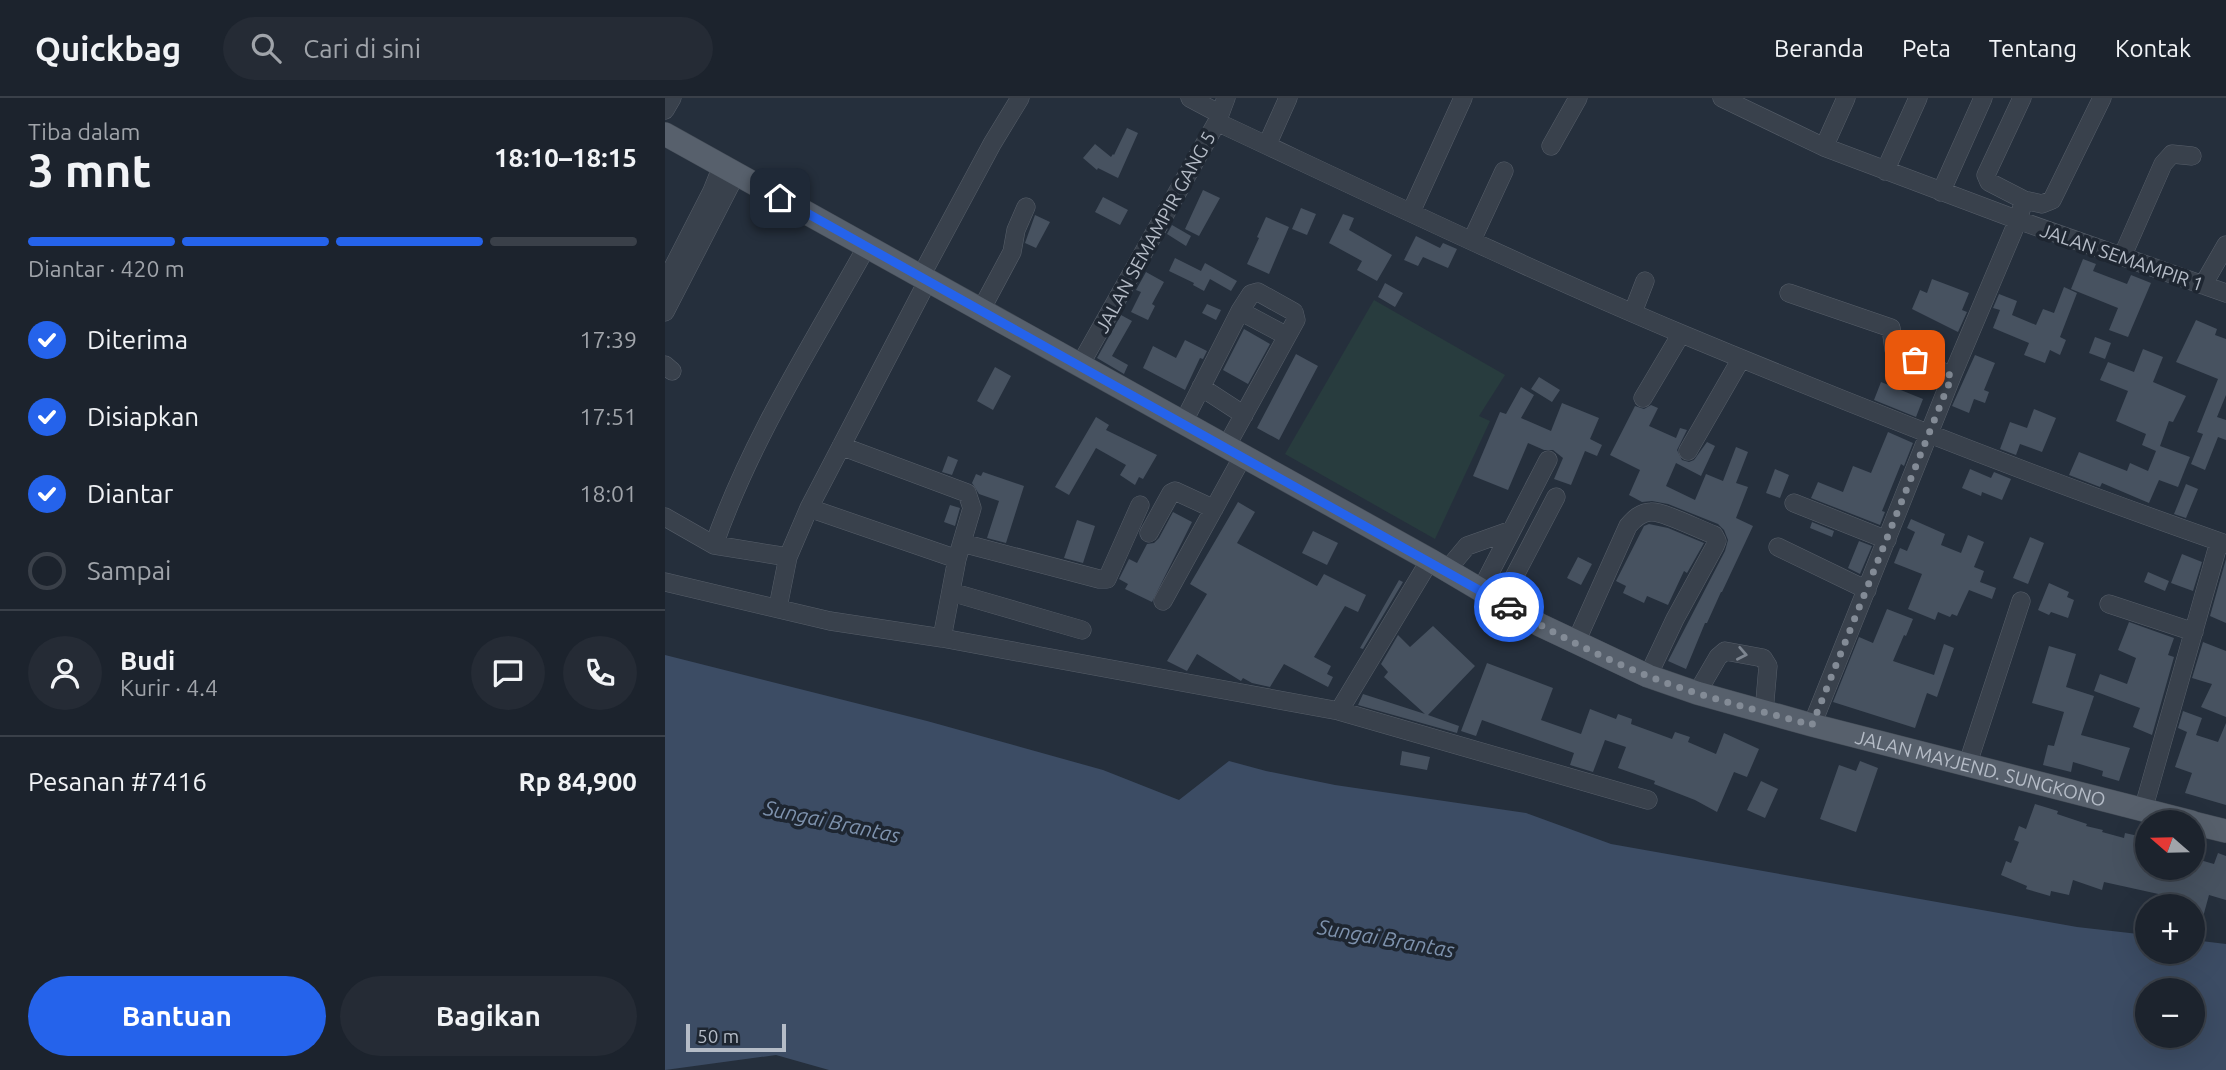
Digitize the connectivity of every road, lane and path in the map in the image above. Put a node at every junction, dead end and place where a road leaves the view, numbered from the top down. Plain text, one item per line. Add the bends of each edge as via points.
1 (672, 98) edge
2 (1020, 98) edge
3 (1190, 98) edge
4 (1287, 98) edge
5 (1463, 98) edge
6 (1578, 98) edge
7 (1722, 98) edge
8 (1846, 98) edge
9 (1918, 98) edge
10 (1983, 98) edge
11 (2022, 98) edge
12 (2102, 98) edge
13 (665, 110) edge
14 (1221, 111) edge
15 (665, 134) edge
16 (1267, 145) junction
17 (1551, 146) dead end
18 (1824, 147) junction
19 (2192, 156) dead end
20 (729, 170) junction
21 (1504, 171) dead end
22 (1885, 171) junction
23 (1941, 192) junction
24 (2024, 200) junction
25 (1026, 207) dead end
26 (1411, 212) junction
27 (2018, 220) junction
28 (1472, 240) junction
29 (2226, 245) edge
30 (867, 246) junction
31 (2122, 257) junction
32 (924, 278) junction
33 (1645, 281) dead end
34 (665, 282) edge
35 (2203, 285) junction
36 (1789, 293) dead end
37 (2226, 293) edge
38 (981, 310) junction
39 (1240, 311) junction
40 (665, 312) edge
41 (1633, 312) junction
42 (1681, 334) junction
43 (1287, 336) junction
44 (1741, 359) junction
45 (1080, 365) junction
46 (1952, 376) junction
47 (1201, 387) junction
48 (1643, 398) dead end
49 (1244, 415) junction
50 (1182, 423) junction
51 (1930, 435) junction
52 (841, 446) junction
53 (1234, 451) junction
54 (1688, 451) dead end
55 (1548, 460) dead end
56 (1556, 497) dead end
57 (1794, 503) dead end
58 (1140, 505) dead end
59 (809, 508) junction
60 (1214, 509) junction
61 (665, 517) edge
62 (1512, 530) junction
63 (1149, 533) dead end
64 (1887, 540) junction
65 (2223, 543) edge
66 (714, 545) junction
67 (1778, 547) dead end
68 (960, 551) junction
69 (788, 557) junction
70 (1438, 565) junction
71 (665, 582) edge
72 (1867, 590) junction
73 (951, 593) junction
74 (1491, 596) junction
75 (1163, 601) dead end
76 (2021, 601) dead end
77 (2109, 604) dead end
78 (778, 607) junction
79 (1082, 630) dead end
80 (2194, 632) junction
81 (942, 638) junction
82 (1576, 642) junction
83 (1648, 676) junction
84 (1697, 693) junction
85 (1339, 711) junction
86 (1764, 712) junction
87 (1812, 725) junction
88 (1968, 763) junction
89 (1648, 800) dead end
90 (2143, 810) joint
91 (2205, 826) edge
92 (2226, 831) edge

1 - 13 street
2 - 32 street
3 - 14 street
4 - 16 street
5 - 26 street
6 - 17 street
7 - 18 street, JALAN SEMAMPIR 1
8 - 18 street
9 - 22 street
10 - 23 street
11 - 24 street via 1986,175 1989,183
12 - 24 street via 2052,200 2048,204
14 - 16 street
14 - 45 street, JALAN SEMAMPIR GANG 5
15 - 20 main road, JALAN MAYJEND. SUNGKONO
16 - 26 street
18 - 22 street, JALAN SEMAMPIR 1
19 - 31 street via 2172,155 2163,164
20 - 30 main road, JALAN MAYJEND. SUNGKONO
20 - 34 street via 712,191
20 - 40 street
21 - 28 street
22 - 23 street, JALAN SEMAMPIR 1
23 - 27 street, JALAN SEMAMPIR 1
24 - 27 street
25 - 38 street via 1012,253
26 - 28 street
27 - 31 street, JALAN SEMAMPIR 1
27 - 46 street
28 - 41 street
29 - 35 street
30 - 32 main road, JALAN MAYJEND. SUNGKONO
30 - 66 street via 759,441
31 - 35 street, JALAN SEMAMPIR 1
32 - 38 main road, JALAN MAYJEND. SUNGKONO
32 - 52 street
33 - 41 street
35 - 37 street, JALAN SEMAMPIR 1
36 - 46 street via 1891,328 1896,351
38 - 45 main road, JALAN MAYJEND. SUNGKONO
39 - 43 street
39 - 43 street via 1254,292 1277,301 1294,312 1296,320
39 - 47 street
41 - 42 street
42 - 44 street
42 - 48 street
43 - 49 street
44 - 51 street
44 - 54 street
45 - 50 main road, JALAN MAYJEND. SUNGKONO
46 - 51 street
47 - 49 street
47 - 50 street
49 - 53 street
50 - 53 main road, JALAN MAYJEND. SUNGKONO
51 - 64 street
51 - 65 street
52 - 59 street
52 - 68 street via 967,493 972,508
53 - 60 street
53 - 70 main road, JALAN MAYJEND. SUNGKONO
55 - 62 street
56 - 74 street
57 - 64 street
58 - 68 street via 1107,579
59 - 68 street
59 - 69 street
60 - 63 street via 1175,491
60 - 75 street
61 - 66 street
62 - 70 street via 1467,546
62 - 74 street
64 - 72 street
65 - 80 street
66 - 69 street
67 - 72 street
68 - 73 street
69 - 78 street
70 - 74 main road, JALAN MAYJEND. SUNGKONO
70 - 85 street
71 - 78 street
72 - 87 street
73 - 79 street
73 - 81 street
74 - 82 main road, JALAN MAYJEND. SUNGKONO
76 - 88 street
77 - 80 street
78 - 81 street via 830,621
80 - 90 street
81 - 85 street
82 - 83 main road, JALAN MAYJEND. SUNGKONO
82 - 83 street via 1634,519 1655,512 1714,535 1715,546
83 - 84 main road, JALAN MAYJEND. SUNGKONO
84 - 86 main road, JALAN MAYJEND. SUNGKONO
84 -> 86 street via 1725,651 1763,659 1768,666
85 - 89 street
86 - 87 main road, JALAN MAYJEND. SUNGKONO
87 - 88 main road, JALAN MAYJEND. SUNGKONO
88 - 90 main road, JALAN MAYJEND. SUNGKONO
91 - 92 main road, JALAN MAYJEND. SUNGKONO

